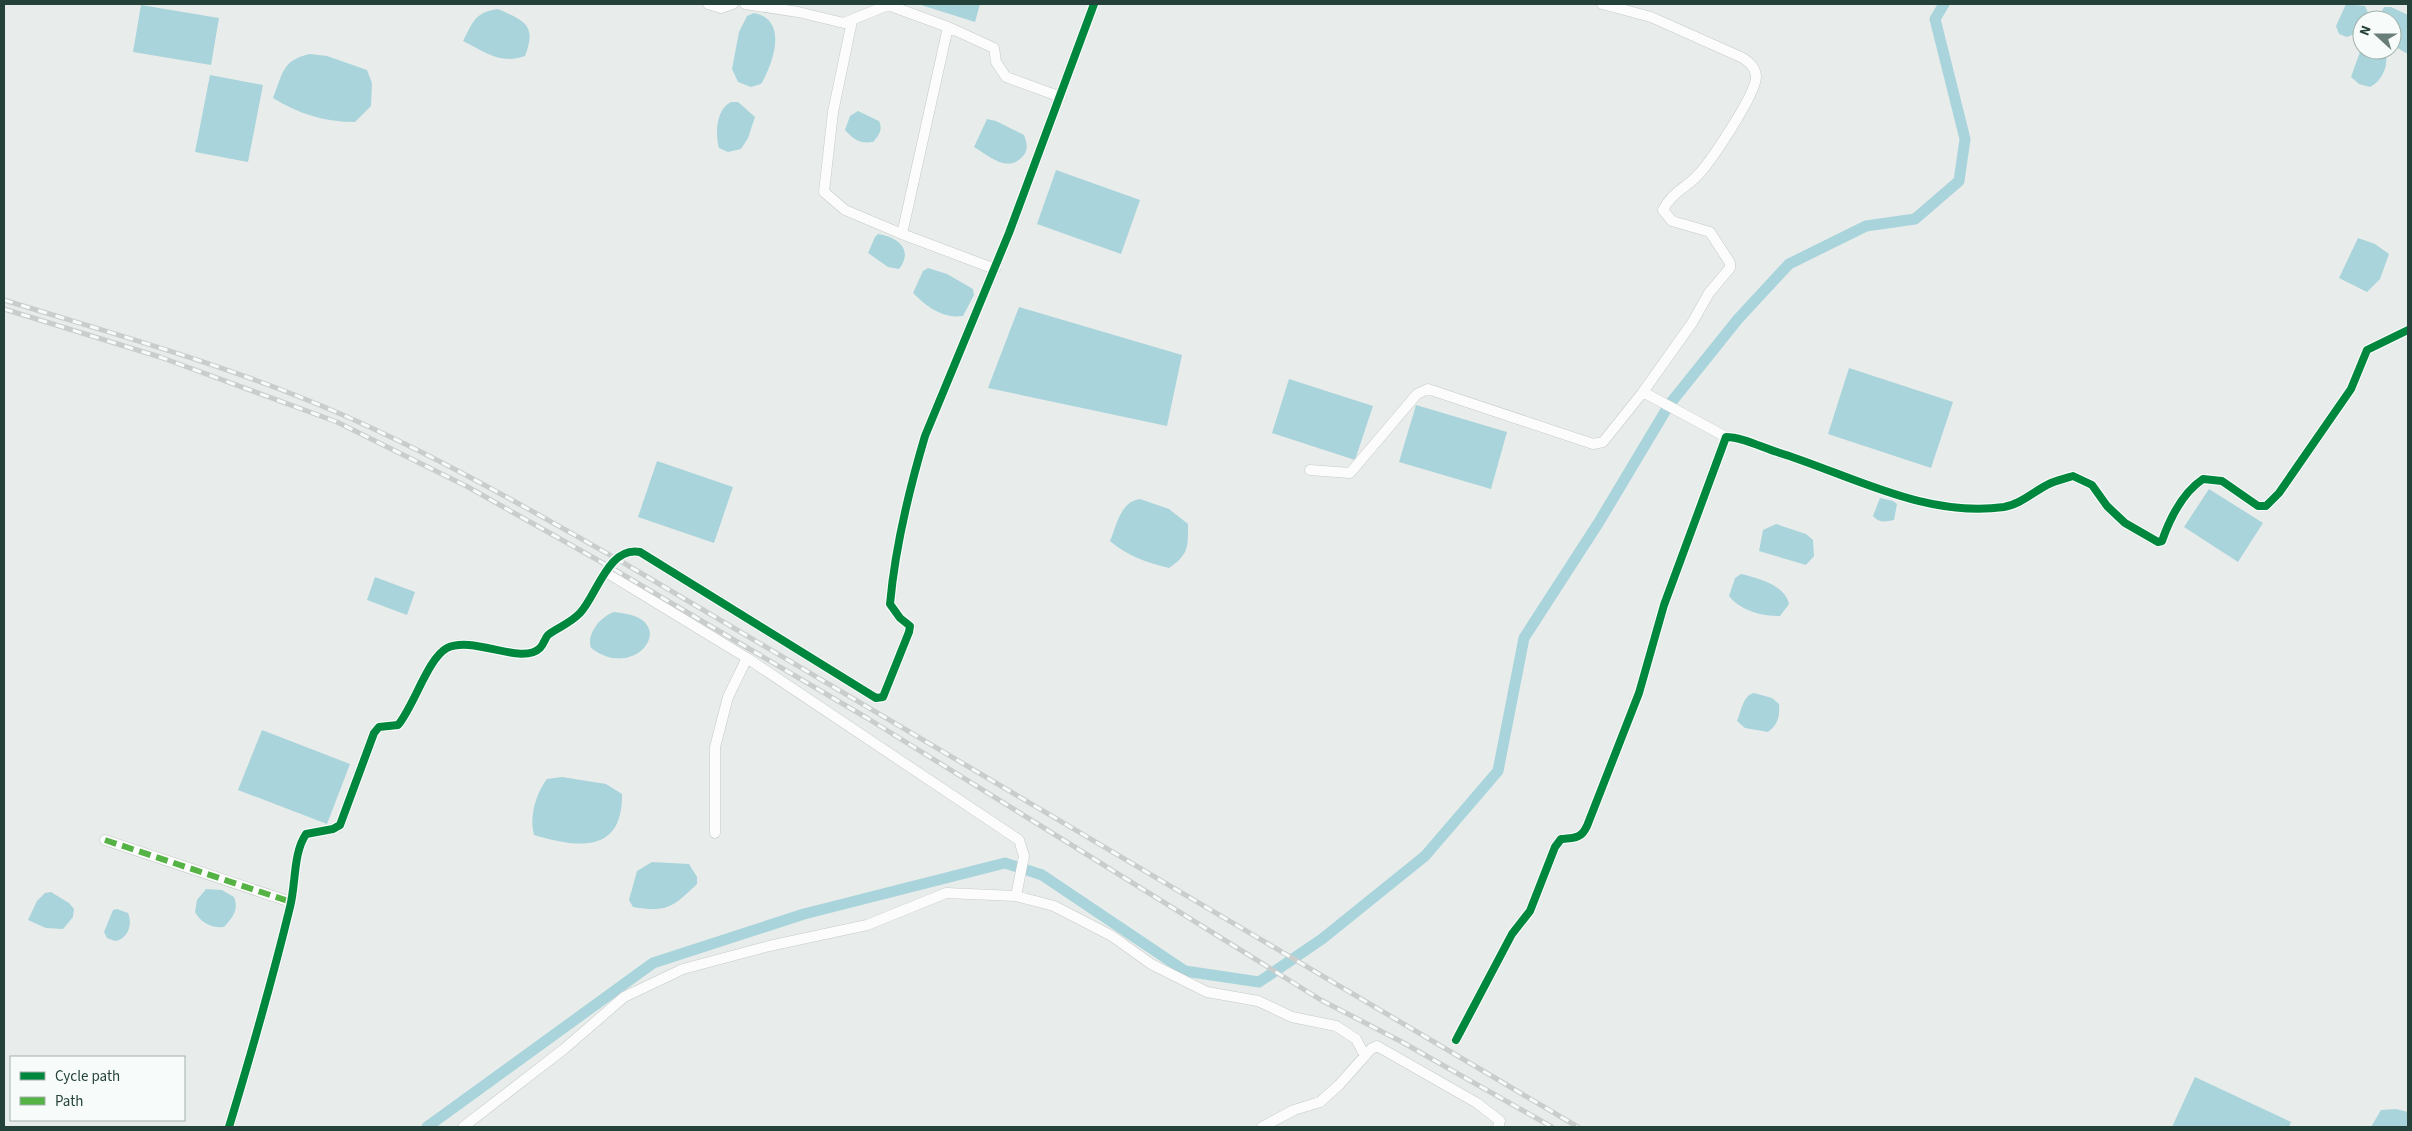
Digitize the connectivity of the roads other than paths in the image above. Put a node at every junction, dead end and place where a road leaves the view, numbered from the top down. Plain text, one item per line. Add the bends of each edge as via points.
1 (708, 4) edge
2 (733, 4) edge
3 (745, 4) edge
4 (1094, 4) edge
5 (1602, 4) edge
6 (852, 21) junction
7 (948, 27) junction
8 (1061, 96) junction
9 (902, 234) junction
10 (995, 269) junction
11 (2408, 330) edge
12 (1646, 393) junction
13 (1726, 437) junction
14 (1310, 470) dead end
15 (606, 572) junction
16 (748, 658) junction
17 (715, 833) dead end
18 (105, 840) dead end
19 (1016, 896) junction
20 (291, 902) junction
21 (1456, 1040) dead end
22 (1365, 1056) junction
23 (229, 1127) edge
24 (463, 1127) edge
25 (1262, 1127) edge
26 (1498, 1127) edge

1 - 2 street via 722,8
3 - 6 street via 844,23
4 - 8 street
5 - 12 street via 1651,17 1743,58 1753,66 1756,77 1752,93 1696,178 1677,191 1664,210 1672,221 1710,232 1730,268 1709,293
6 - 7 street via 888,5
6 - 9 street via 833,112 824,192 845,210
7 - 8 street via 994,48 996,62 1006,77
7 - 9 street
8 - 10 street
9 - 10 street
10 - 15 street via 967,330 915,469 890,604 910,626 882,697 876,698 640,552 623,552
11 - 13 street via 2368,350 2351,389 2279,493 2266,506 2258,506 2222,481 2203,479 2190,488 2162,541 2158,542 2125,523 2092,485 2073,476 2051,483 2016,504 2004,507 1970,509 1938,506 1896,496 1808,461
12 - 13 street
12 - 14 street via 1604,442 1593,444 1428,389 1417,394 1350,472
13 - 21 street via 1664,605 1639,693 1583,834 1578,838 1561,840 1555,847 1530,911 1512,934
15 - 16 street
15 - 20 street via 581,612 567,625 548,635 540,648 532,653 518,654 457,644 446,649 432,664 398,725 379,727 374,733 340,825 306,834 300,842
16 - 17 street via 728,697 714,747
16 - 19 street via 1019,840 1024,856
18 - 20 street
19 - 22 street via 1054,906 1112,936 1151,964 1207,992 1258,1002 1292,1017 1336,1026 1356,1039
19 - 24 street via 946,893 867,925 683,969 624,997 564,1049
20 - 23 street via 265,1011
22 - 25 street via 1320,1102 1294,1110
22 - 26 street via 1377,1046 1477,1103 1500,1121

